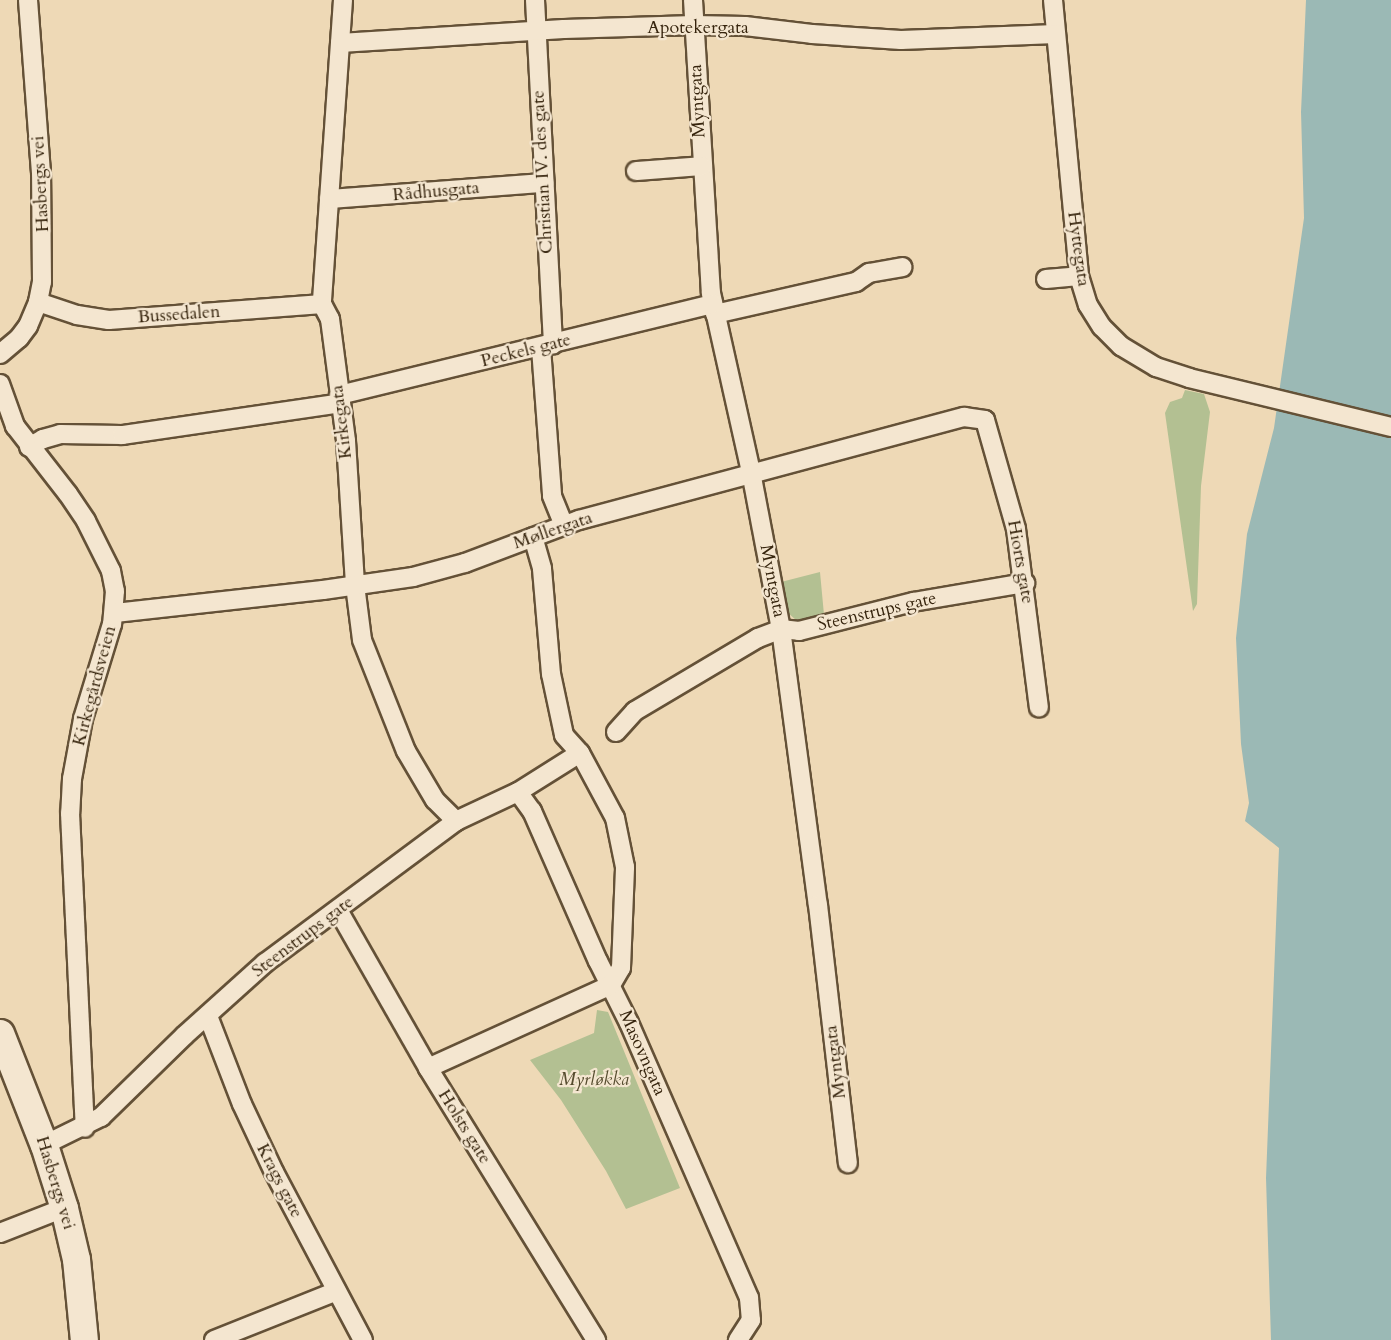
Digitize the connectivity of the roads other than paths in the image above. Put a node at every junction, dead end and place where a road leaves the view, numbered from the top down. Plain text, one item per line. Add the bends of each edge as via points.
1 (28, 0) edge
2 (343, 0) edge
3 (535, 0) edge
4 (693, 0) edge
5 (1053, 0) edge
6 (694, 26) junction
7 (535, 31) junction
8 (1056, 34) junction
9 (340, 43) junction
10 (702, 166) junction
11 (636, 171) dead end
12 (544, 183) junction
13 (329, 200) junction
14 (902, 267) dead end
15 (1079, 276) junction
16 (1046, 279) dead end
17 (38, 302) junction
18 (322, 304) junction
19 (714, 309) junction
20 (547, 346) junction
21 (0, 354) edge
22 (0, 384) edge
23 (340, 399) junction
24 (985, 420) joint
25 (1391, 426) edge
26 (29, 447) junction
27 (751, 472) junction
28 (564, 525) junction
29 (533, 537) junction
30 (1025, 583) junction
31 (355, 585) junction
32 (115, 613) junction
33 (781, 629) junction
34 (1039, 708) dead end
35 (616, 732) dead end
36 (580, 753) junction
37 (518, 792) junction
38 (456, 821) junction
39 (338, 910) junction
40 (611, 985) junction
41 (208, 1016) junction
42 (0, 1033) edge
43 (428, 1068) junction
44 (85, 1128) junction
45 (44, 1145) junction
46 (848, 1163) dead end
47 (64, 1208) junction
48 (0, 1233) edge
49 (337, 1291) junction
50 (84, 1340) edge
51 (214, 1340) edge
52 (363, 1340) edge
53 (596, 1340) edge
54 (738, 1340) edge

1 - 17 street, Hasbergs vei via 43,226
2 - 9 street, Kirkegata
3 - 7 street, Christian IV. des gate
4 - 6 street, Myntgata
5 - 8 street, Hyttegata
6 - 7 street, Apotekergata
6 - 8 street, Apotekergata via 745,26 901,40
6 - 10 street, Myntgata
7 - 9 street, Apotekergata
7 - 12 street, Christian IV. des gate
8 - 15 street, Hyttegata
9 - 13 street, Kirkegata
10 - 11 street
10 - 19 street, Myntgata
12 - 13 street, Rådhusgata
12 - 20 street, Christian IV. des gate
13 - 18 street, Kirkegata
14 - 19 street, Peckels gate via 869,273 856,282
15 - 16 street
15 - 25 street, Hyttegata via 1088,304 1102,327 1121,346 1156,367
17 - 18 street, Bussedalen via 109,320
17 - 21 street, Hasbergs vei via 19,338
18 - 23 street, Kirkegata via 330,319
19 - 20 street, Peckels gate
19 - 27 street, Myntgata
20 - 23 street, Peckels gate
20 - 28 street, Christian IV. des gate via 546,438 552,496
22 - 26 street, Kirkegårdsveien via 11,419
23 - 26 street, Peckels gate via 122,435 60,434
23 - 31 street, Kirkegata
24 - 27 street, Møllergata via 964,417
24 - 30 street, Hiorts gate via 1016,529
26 - 32 street, Kirkegårdsveien via 68,494 96,540 111,571
27 - 28 street, Møllergata
27 - 33 street, Myntgata
28 - 29 street, Møllergata
29 - 31 street, Møllergata via 439,571
29 - 36 street via 542,568 551,674 559,715 564,735
30 - 33 street, Steenstrups gate via 913,602 799,631
30 - 34 street, Hiorts gate
31 - 32 street, Møllergata
31 - 38 street, Kirkegata via 362,640 406,751 435,800
32 - 44 street, Kirkegårdsveien via 82,719 70,813
33 - 35 street, Steenstrups gate via 758,638 635,711
33 - 46 street, Myntgata
36 - 37 street, Steenstrups gate
36 - 40 street via 615,818 625,867 621,968
37 - 38 street, Steenstrups gate
37 - 40 street, Masovngata via 532,811
38 - 39 street, Steenstrups gate
39 - 41 street, Steenstrups gate via 265,963
39 - 43 street, Holsts gate
40 - 43 street
40 - 54 street, Masovngata via 749,1298 751,1320
41 - 44 street, Steenstrups gate via 115,1106
41 - 49 street, Krags gate via 274,1172
42 - 45 street, Hasbergs vei
43 - 53 street, Holsts gate
44 - 45 street, Steenstrups gate
45 - 47 street, Hasbergs vei
47 - 48 street
47 - 50 street, Hasbergs vei via 76,1259
49 - 51 street
49 - 52 street, Krags gate

